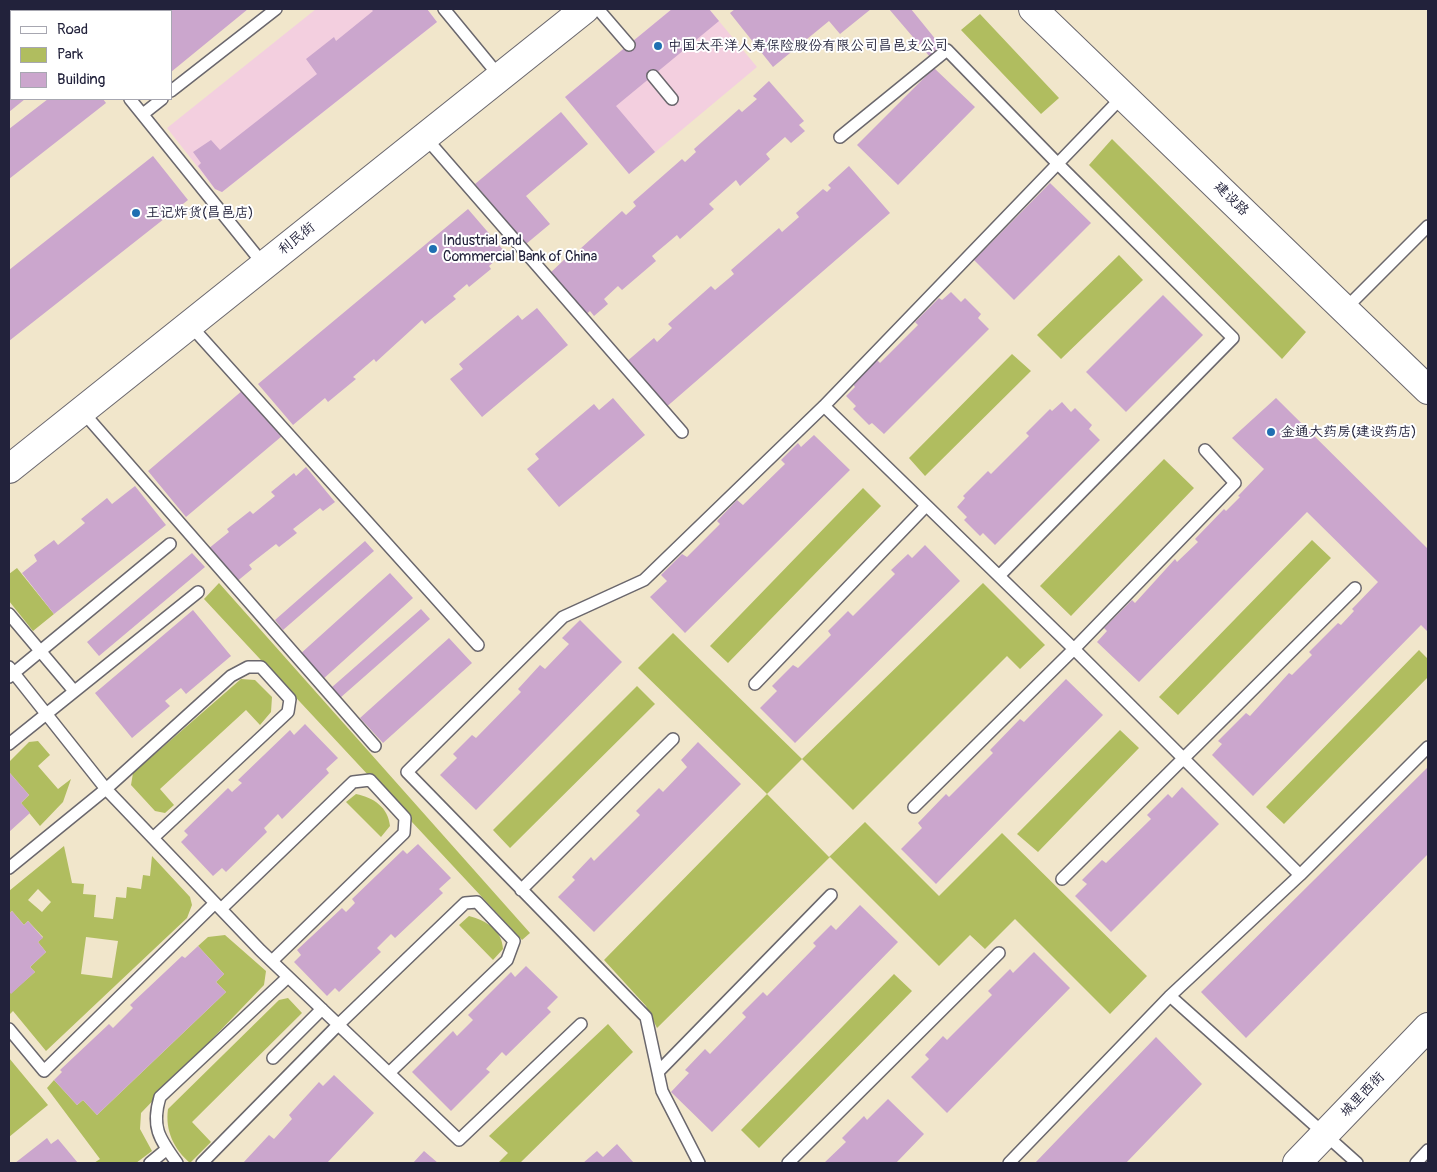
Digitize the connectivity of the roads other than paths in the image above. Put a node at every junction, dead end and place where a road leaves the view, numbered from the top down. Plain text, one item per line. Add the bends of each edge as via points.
1 (276, 9) edge
2 (444, 9) edge
3 (586, 9) edge
4 (598, 9) edge
5 (1033, 9) edge
6 (629, 45) dead end
7 (653, 76) dead end
8 (500, 77) junction
9 (172, 91) edge
10 (1124, 95) junction
11 (672, 99) dead end
12 (131, 100) edge
13 (161, 100) edge
14 (143, 114) junction
15 (425, 137) junction
16 (840, 137) dead end
17 (1058, 164) junction
18 (1428, 226) edge
19 (264, 265) junction
20 (1345, 309) junction
21 (190, 325) junction
22 (1428, 390) edge
23 (824, 406) junction
24 (82, 411) junction
25 (682, 432) dead end
26 (1204, 450) dead end
27 (9, 469) edge
28 (926, 506) junction
29 (170, 544) dead end
30 (999, 576) junction
31 (1355, 588) dead end
32 (198, 592) dead end
33 (9, 614) edge
34 (478, 645) dead end
35 (1074, 649) junction
36 (40, 652) junction
37 (10, 673) edge
38 (755, 684) dead end
39 (74, 691) junction
40 (46, 714) junction
41 (673, 740) dead end
42 (9, 744) edge
43 (374, 746) dead end
44 (1428, 747) edge
45 (1183, 758) junction
46 (106, 789) junction
47 (914, 807) dead end
48 (153, 838) junction
49 (9, 868) edge
50 (1300, 875) junction
51 (1062, 879) dead end
52 (522, 890) junction
53 (831, 895) dead end
54 (218, 906) junction
55 (999, 953) dead end
56 (272, 961) junction
57 (288, 977) junction
58 (1170, 996) junction
59 (322, 1009) junction
60 (581, 1024) dead end
61 (338, 1025) junction
62 (1428, 1027) edge
63 (9, 1029) edge
64 (273, 1058) dead end
65 (658, 1072) junction
66 (389, 1073) junction
67 (1326, 1134) junction
68 (167, 1149) junction
69 (1428, 1150) edge
70 (150, 1163) edge
71 (177, 1163) edge
72 (202, 1163) edge
73 (699, 1163) edge
74 (788, 1163) edge
75 (1009, 1163) edge
76 (1297, 1163) edge
77 (1357, 1163) edge
78 (1416, 1163) edge

1 - 9 lane
2 - 8 lane
3 - 8 street, 利民街
4 - 6 lane
5 - 10 street, 建设路
7 - 11 lane
8 - 15 street, 利民街
10 - 17 lane
10 - 20 street, 建设路
12 - 14 lane
13 - 14 lane
14 - 19 lane
15 - 19 street, 利民街
15 - 25 lane
16 - 17 lane via 947,50
17 - 23 lane
17 - 30 lane via 1233,338
18 - 20 lane
19 - 21 street, 利民街
20 - 22 street, 建设路
21 - 24 street, 利民街
21 - 34 lane
23 - 28 lane
23 - 52 lane via 644,580 563,617 407,772
24 - 27 street, 利民街
24 - 43 lane
26 - 35 lane via 1235,483
28 - 30 lane
28 - 38 lane
29 - 36 lane
30 - 35 lane
31 - 45 lane
32 - 39 lane
33 - 36 lane
35 - 45 lane
35 - 47 lane
36 - 37 lane
36 - 39 lane
37 - 40 lane
39 - 40 lane
40 - 42 lane
40 - 46 lane
41 - 52 lane
44 - 50 lane
45 - 50 lane
45 - 51 lane
46 - 48 lane
46 - 48 lane via 231,676 248,667 261,667 290,698 288,712
46 - 49 lane
48 - 54 lane
50 - 58 lane
52 - 65 lane via 646,1017
53 - 65 lane
54 - 56 lane
54 - 56 lane via 353,782 370,780 406,818 404,833
54 - 63 lane via 44,1071
55 - 74 lane
56 - 57 lane
57 - 59 lane
57 - 68 lane via 160,1097 155,1115 160,1139
58 - 67 lane
58 - 75 lane
59 - 61 lane
59 - 64 lane
60 - 66 lane via 459,1140
61 - 66 lane
61 - 66 lane via 465,903 477,902 514,942 506,960
61 - 72 lane
62 - 67 street, 城里西街
65 - 73 lane via 662,1091
67 - 76 street, 城里西街
67 - 77 lane
68 - 70 lane
68 - 71 lane
69 - 78 lane

